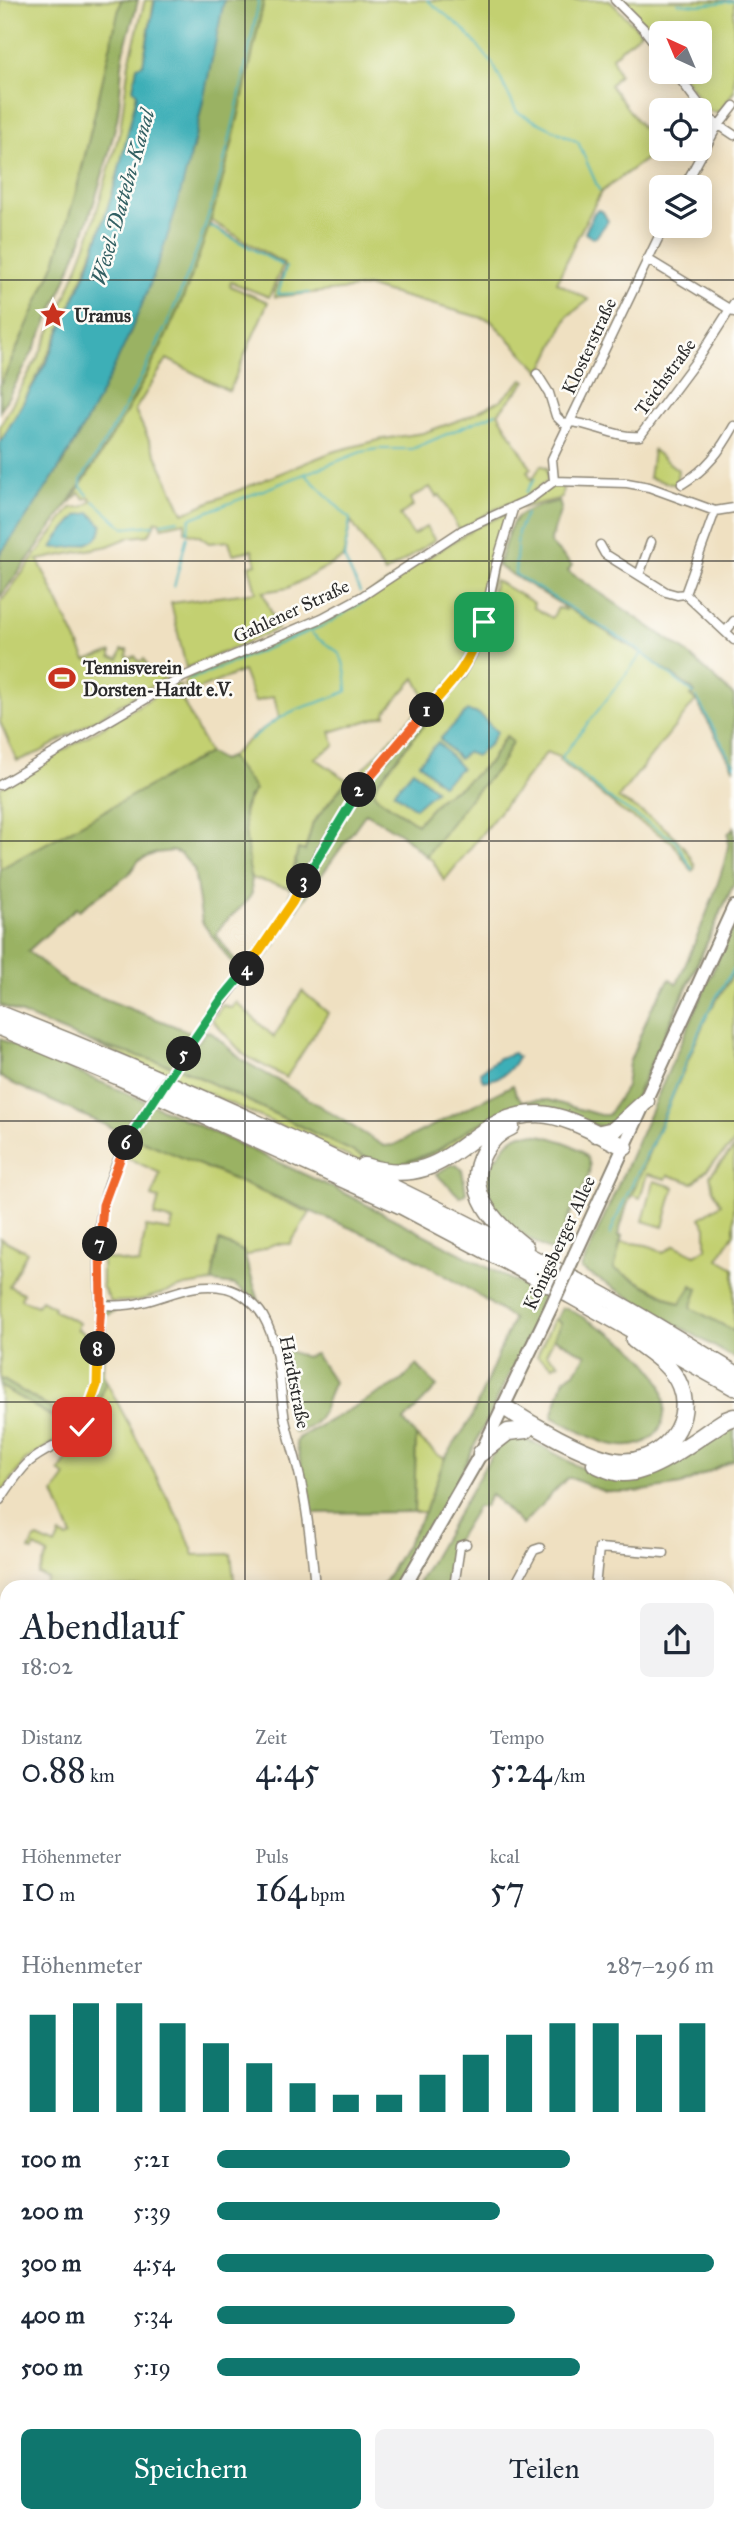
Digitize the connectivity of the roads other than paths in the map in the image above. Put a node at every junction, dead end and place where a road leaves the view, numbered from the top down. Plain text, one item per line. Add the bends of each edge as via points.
1 (615, 0) edge
2 (649, 37) edge
3 (684, 84) edge
4 (734, 106) edge
5 (719, 124) junction
6 (734, 135) edge
7 (691, 175) edge
8 (658, 238) edge
9 (648, 258) junction
10 (733, 308) edge
11 (537, 373) dead end
12 (570, 421) junction
13 (734, 426) edge
14 (554, 481) junction
15 (682, 484) dead end
16 (514, 506) junction
17 (734, 508) edge
18 (715, 511) junction
19 (650, 542) dead end
20 (600, 545) dead end
21 (639, 575) junction
22 (685, 594) junction
23 (734, 621) edge
24 (726, 631) junction
25 (734, 640) edge
26 (0, 785) edge
27 (734, 907) edge
28 (0, 1014) edge
29 (0, 1027) edge
30 (646, 1101) junction
31 (265, 1126) junction
32 (596, 1134) junction
33 (623, 1151) junction
34 (598, 1292) junction
35 (570, 1295) junction
36 (101, 1304) junction
37 (734, 1373) edge
38 (734, 1387) edge
39 (502, 1412) junction
40 (734, 1417) edge
41 (526, 1430) junction
42 (481, 1453) junction
43 (0, 1500) edge
44 (466, 1544) dead end
45 (540, 1548) dead end
46 (664, 1553) dead end
47 (314, 1580) edge
48 (408, 1580) edge
49 (455, 1580) edge
50 (518, 1580) edge
51 (595, 1580) edge

1 - 2 street
3 - 5 street
4 - 5 street
5 - 6 street
5 - 7 street
8 - 9 street, Klosterstraße
9 - 10 street
9 - 12 street, Klosterstraße
10 - 12 street, Teichstraße via 640,436 604,432
11 - 12 street via 556,416 563,423
12 - 14 street, Klosterstraße via 552,459
13 - 15 street via 712,461
14 - 16 street, Gahlener Straße
14 - 18 street via 638,485
16 - 26 street, Gahlener Straße via 461,531 322,618 183,677
16 - 36 street, bridge via 484,622 461,673 365,781 292,903 131,1132 100,1219
17 - 18 street
18 - 22 street
19 - 21 street
20 - 21 street via 605,554
21 - 22 street via 671,594
22 - 24 street
23 - 24 street
24 - 25 street
27 - 30 main road, Königsberger Allee
28 - 31 highway via 126,1063
29 - 35 highway via 389,1200
30 - 32 highway via 614,1130
30 - 33 main road, Königsberger Allee
31 - 32 highway via 394,1173 430,1168 499,1122 521,1115 542,1114
31 - 34 highway
32 - 33 highway
33 - 34 highway via 556,1126 522,1123 503,1130 489,1143 476,1175 482,1202 509,1234
33 - 39 main road, Königsberger Allee, bridge
34 - 37 highway
35 - 38 highway
35 - 39 highway via 578,1306 624,1332 672,1372 682,1399 678,1426 659,1452 645,1460 617,1461
36 - 43 street via 97,1385 82,1427 29,1462
36 - 47 street, Hardtstraße via 125,1306 204,1286 240,1294 255,1306 271,1335 279,1369 285,1418 302,1485
39 - 41 highway
39 - 42 main road, Königsberger Allee
40 - 41 highway via 632,1473 592,1463
41 - 42 highway via 508,1432
42 - 48 main road, Königsberger Allee
44 - 49 street via 460,1546
45 - 50 street via 534,1550
46 - 51 street via 599,1548

